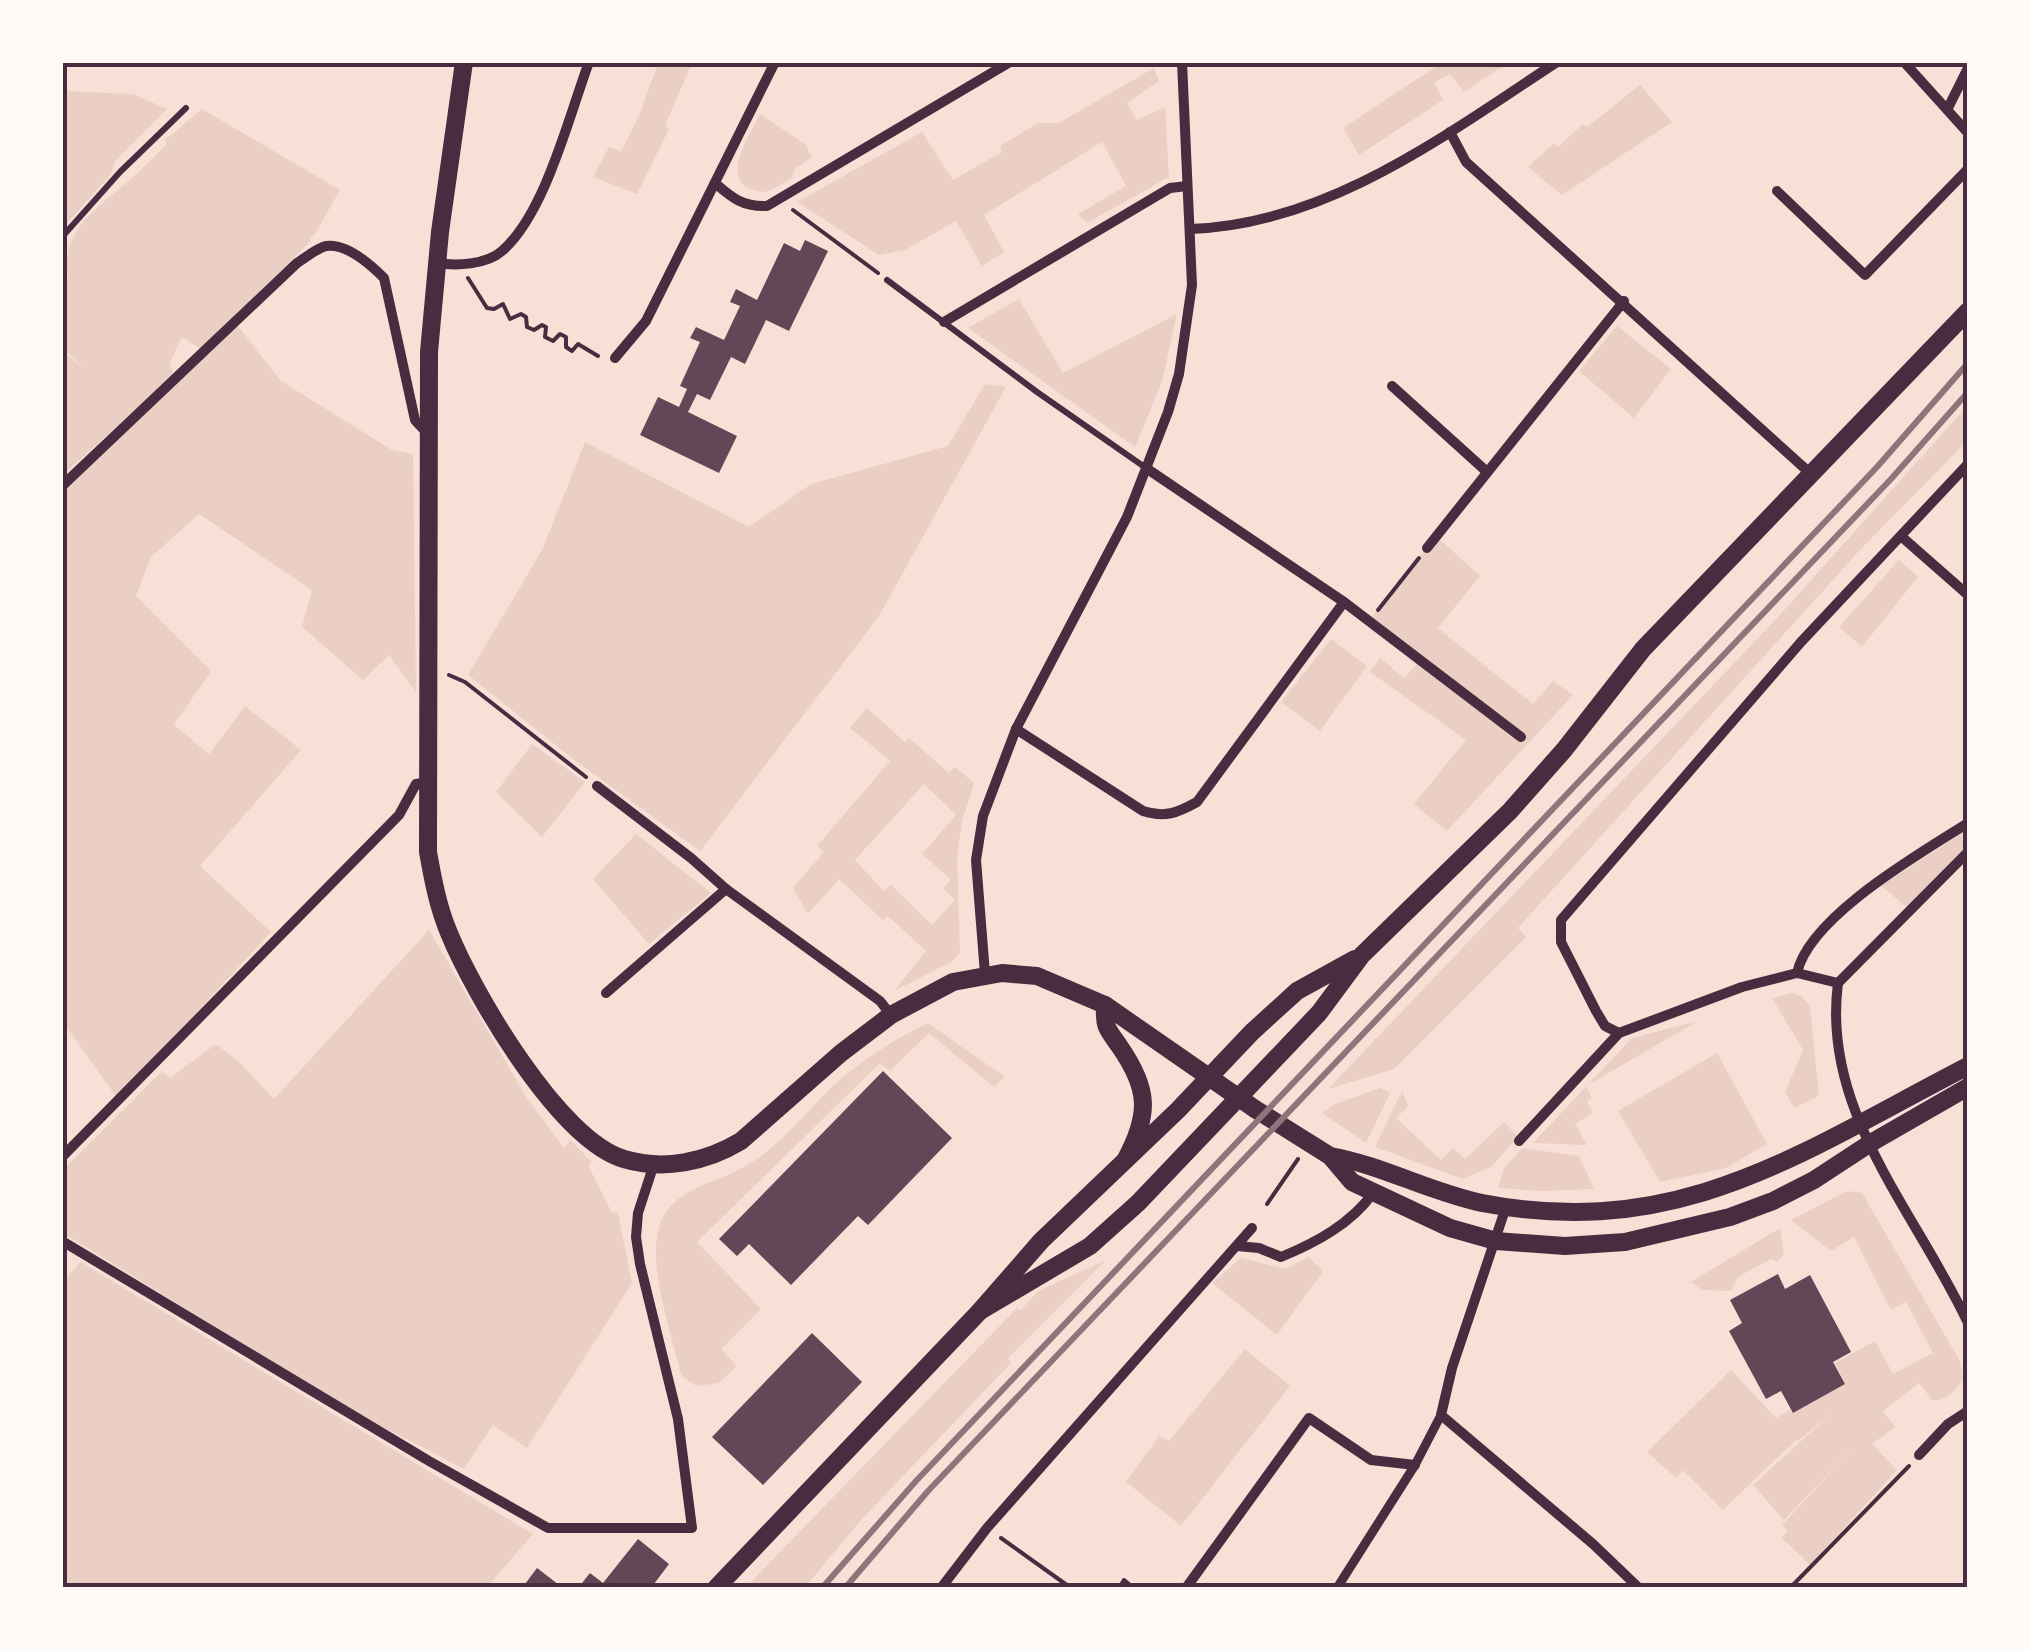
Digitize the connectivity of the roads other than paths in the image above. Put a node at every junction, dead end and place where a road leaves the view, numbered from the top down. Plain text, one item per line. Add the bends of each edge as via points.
1 (464, 62) edge
2 (589, 62) edge
3 (775, 62) edge
4 (1010, 62) edge
5 (1182, 62) edge
6 (1557, 62) edge
7 (1904, 62) edge
8 (1968, 68) edge
9 (186, 108) dead end
10 (1948, 108) junction
11 (1450, 132) junction
12 (1968, 133) edge
13 (1968, 169) edge
14 (715, 183) junction
15 (1187, 186) junction
16 (1777, 191) dead end
17 (1190, 229) junction
18 (62, 237) edge
19 (436, 263) junction
20 (886, 280) road end
21 (1624, 302) junction
22 (1968, 311) edge
23 (944, 322) junction
24 (616, 358) dead end
25 (1392, 386) dead end
26 (428, 434) junction
27 (1968, 464) edge
28 (1146, 468) junction
29 (1486, 471) junction
30 (1812, 474) junction
31 (62, 486) edge
32 (1902, 537) junction
33 (1427, 548) road end
34 (1968, 596) edge
35 (1344, 602) junction
36 (1016, 728) junction
37 (1521, 737) dead end
38 (428, 782) junction
39 (597, 786) road end
40 (1968, 823) edge
41 (1968, 852) edge
42 (726, 889) junction
43 (1362, 956) junction
44 (1797, 973) junction
45 (985, 974) junction
46 (1838, 983) junction
47 (606, 993) dead end
48 (1105, 1004) junction
49 (891, 1015) junction
50 (1619, 1032) junction
51 (1968, 1066) edge
52 (1210, 1076) junction
53 (1968, 1087) edge
54 (1244, 1102) junction
55 (1857, 1123) junction
56 (1519, 1141) dead end
57 (1869, 1144) junction
58 (1330, 1156) junction
59 (62, 1157) edge
60 (1126, 1159) junction
61 (654, 1164) junction
62 (1372, 1193) junction
63 (1506, 1206) junction
64 (1252, 1228) dead end
65 (62, 1241) edge
66 (1496, 1242) junction
67 (1236, 1246) junction
68 (980, 1312) junction
69 (1968, 1323) edge
70 (1968, 1411) edge
71 (1440, 1415) junction
72 (1920, 1456) road end
73 (1415, 1465) junction
74 (716, 1588) edge
75 (940, 1588) edge
76 (1186, 1588) edge
77 (1337, 1588) edge
78 (1639, 1588) edge

1 - 19 main road
2 - 19 street via 536,206 501,253 459,266
3 - 14 street
4 - 14 street via 766,206 734,200
5 - 15 street
6 - 11 street
7 - 10 street
8 - 10 street
9 - 18 lane
10 - 12 street
11 - 17 street via 1378,175 1308,204 1244,224
11 - 21 street via 1466,162
13 - 16 street via 1865,276
14 - 24 street via 646,321
15 - 17 street
15 - 23 street via 1170,188
17 - 28 street via 1188,324 1168,412
19 - 26 main road
20 - 23 lane
21 - 29 street
21 - 30 street
22 - 30 main road
23 - 28 lane
25 - 29 street
26 - 31 street via 415,420 384,278 344,249 326,246 297,263
26 - 38 main road
27 - 32 street
28 - 35 street
28 - 36 street
29 - 33 street
30 - 43 main road via 1643,649 1510,810
32 - 34 street
32 - 50 street via 1801,642 1562,920 1561,942 1596,1011
35 - 36 street via 1197,802 1175,814 1143,811
35 - 37 street
36 - 45 street via 983,816 976,860
38 - 59 street via 416,784 399,815
38 - 61 main road via 436,894 478,992 569,1121 610,1153
39 - 42 street
40 - 44 street via 1821,928 1801,954
41 - 46 street
42 - 47 street
42 - 49 street
43 - 52 main road via 1297,991
43 - 54 main road
44 - 46 street
44 - 50 street
45 - 48 main road via 1037,976
45 - 49 main road via 953,982
46 - 55 street via 1835,1039
48 - 52 main road
48 - 60 main road via 1104,1027 1144,1090 1144,1116
49 - 61 main road via 741,1141 707,1158
50 - 56 street
51 - 55 main road
52 - 54 main road
52 - 60 main road
53 - 57 main road
54 - 58 main road
54 - 68 main road via 1090,1246
55 - 57 street
55 - 63 main road via 1707,1194 1613,1210 1552,1213
57 - 66 main road via 1773,1201 1688,1229 1625,1242
57 - 69 street
58 - 62 main road
58 - 63 main road
60 - 68 main road via 1041,1240
61 - 65 street via 636,1237 678,1419 692,1528 548,1528
62 - 66 main road
62 - 67 street via 1323,1238 1281,1257
63 - 66 street
64 - 67 street
66 - 71 street
67 - 75 street
68 - 74 main road
70 - 72 street
71 - 73 street
71 - 78 street
73 - 76 street via 1370,1460 1309,1418
73 - 77 street

